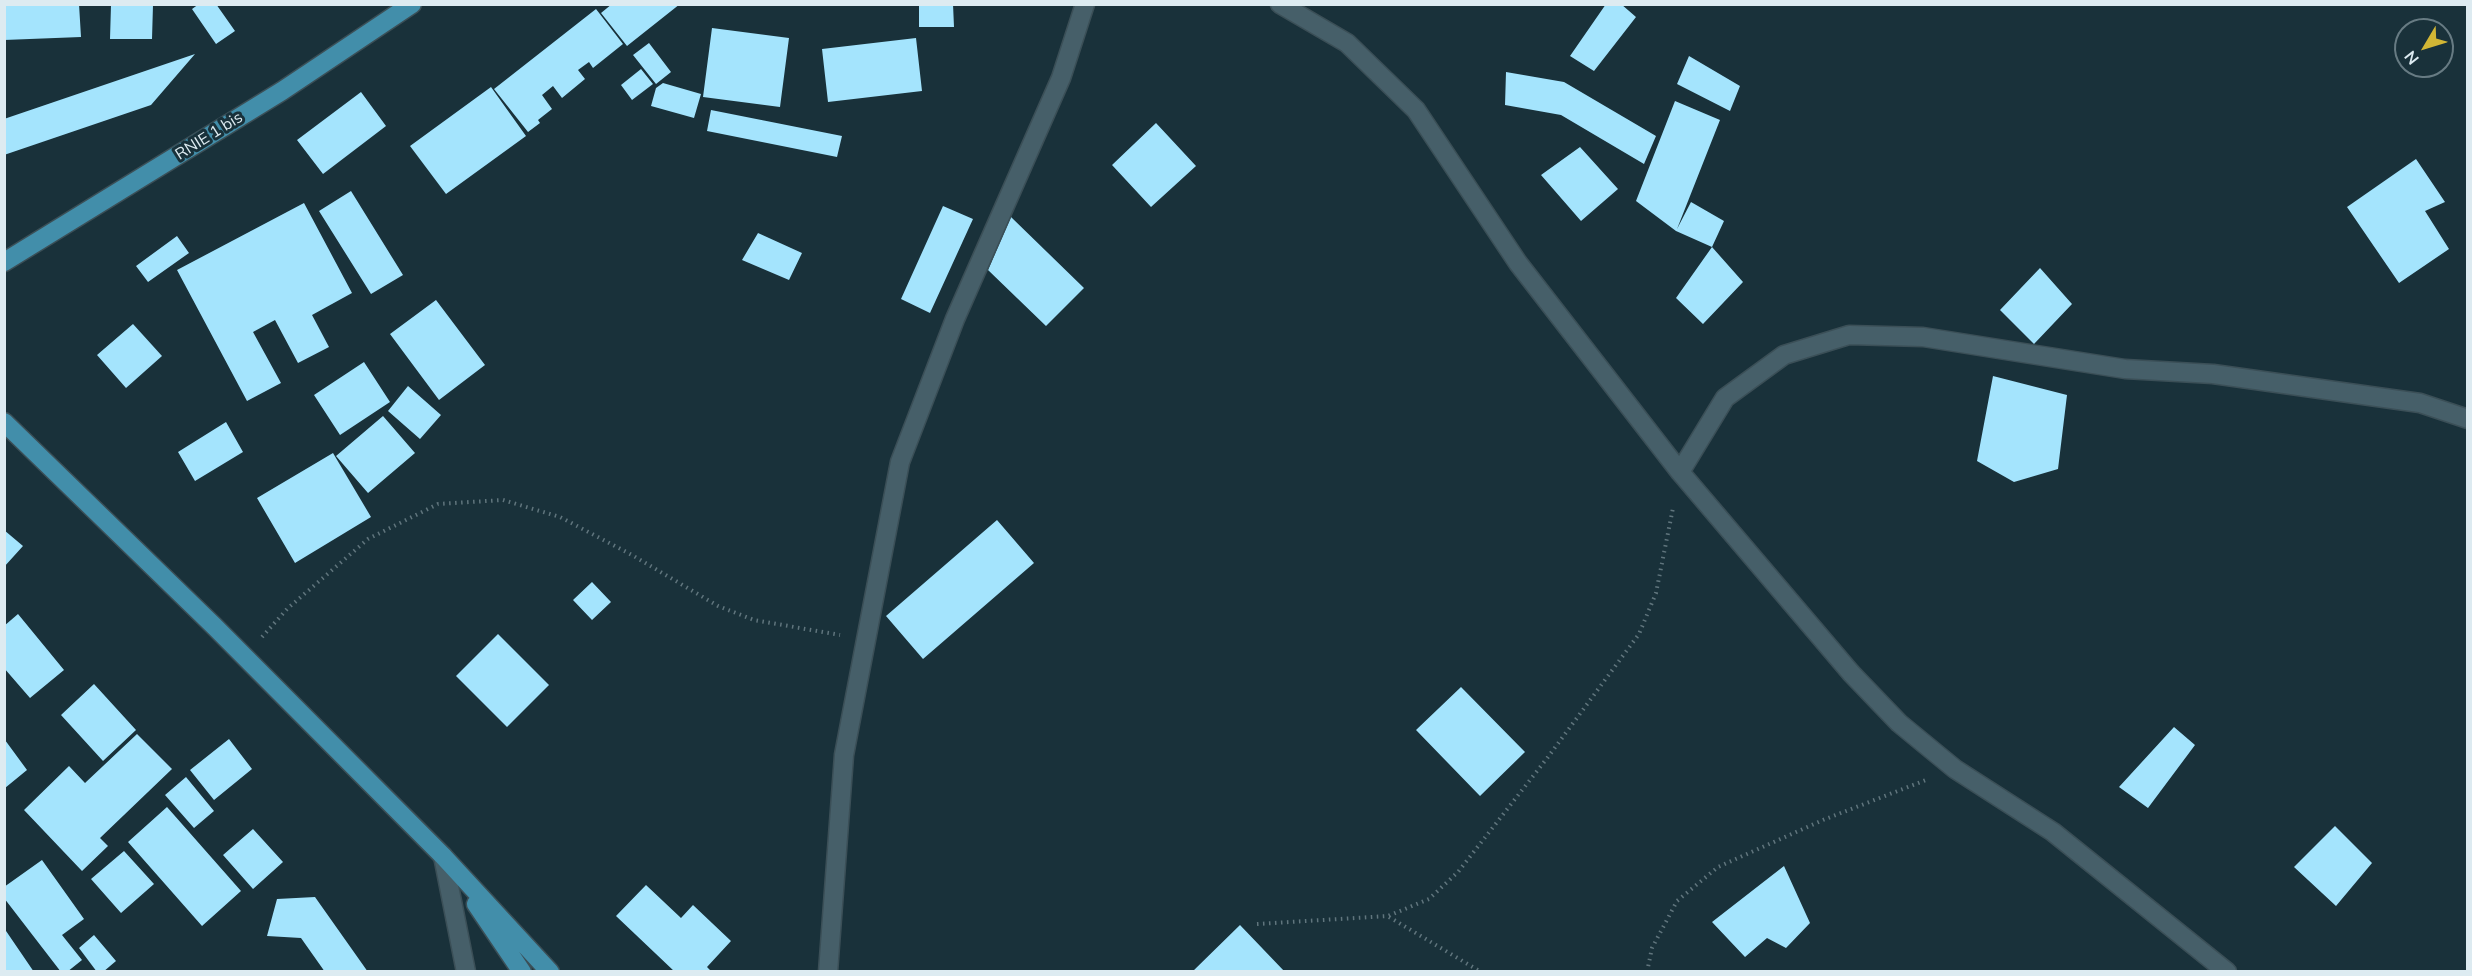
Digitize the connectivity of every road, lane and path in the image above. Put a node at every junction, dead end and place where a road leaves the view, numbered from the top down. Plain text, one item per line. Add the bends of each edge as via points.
1 (412, 4) edge
2 (1085, 4) edge
3 (1280, 4) edge
4 (4, 262) edge
5 (2468, 419) edge
6 (4, 422) edge
7 (1680, 472) junction
8 (864, 640) junction
9 (245, 657) junction
10 (1955, 769) junction
11 (443, 855) junction
12 (1388, 916) junction
13 (1257, 924) dead end
14 (466, 972) edge
15 (522, 972) edge
16 (550, 972) edge
17 (828, 972) edge
18 (1481, 972) edge
19 (1647, 972) edge
20 (2227, 972) edge

1 - 4 main road, RNIE 1 bis via 282,91
2 - 8 street via 1061,78 955,319 900,462
3 - 7 street via 1347,44 1416,110 1518,263
5 - 7 street via 2420,403 2224,376 2125,369 1923,337 1849,335 1784,355 1725,398
6 - 9 main road
7 - 10 street via 1851,673 1899,723
7 - 12 path via 1656,593 1639,634 1458,872 1429,899
8 - 9 path via 754,620 718,606 560,517 503,500 438,504 368,539 287,609
8 - 17 street via 844,755
9 - 11 main road
10 - 19 path via 1823,820 1718,867 1677,901 1652,948
10 - 20 street via 2053,832
11 - 14 street
11 - 15 main road
11 - 16 main road
12 - 13 path
12 - 18 path

